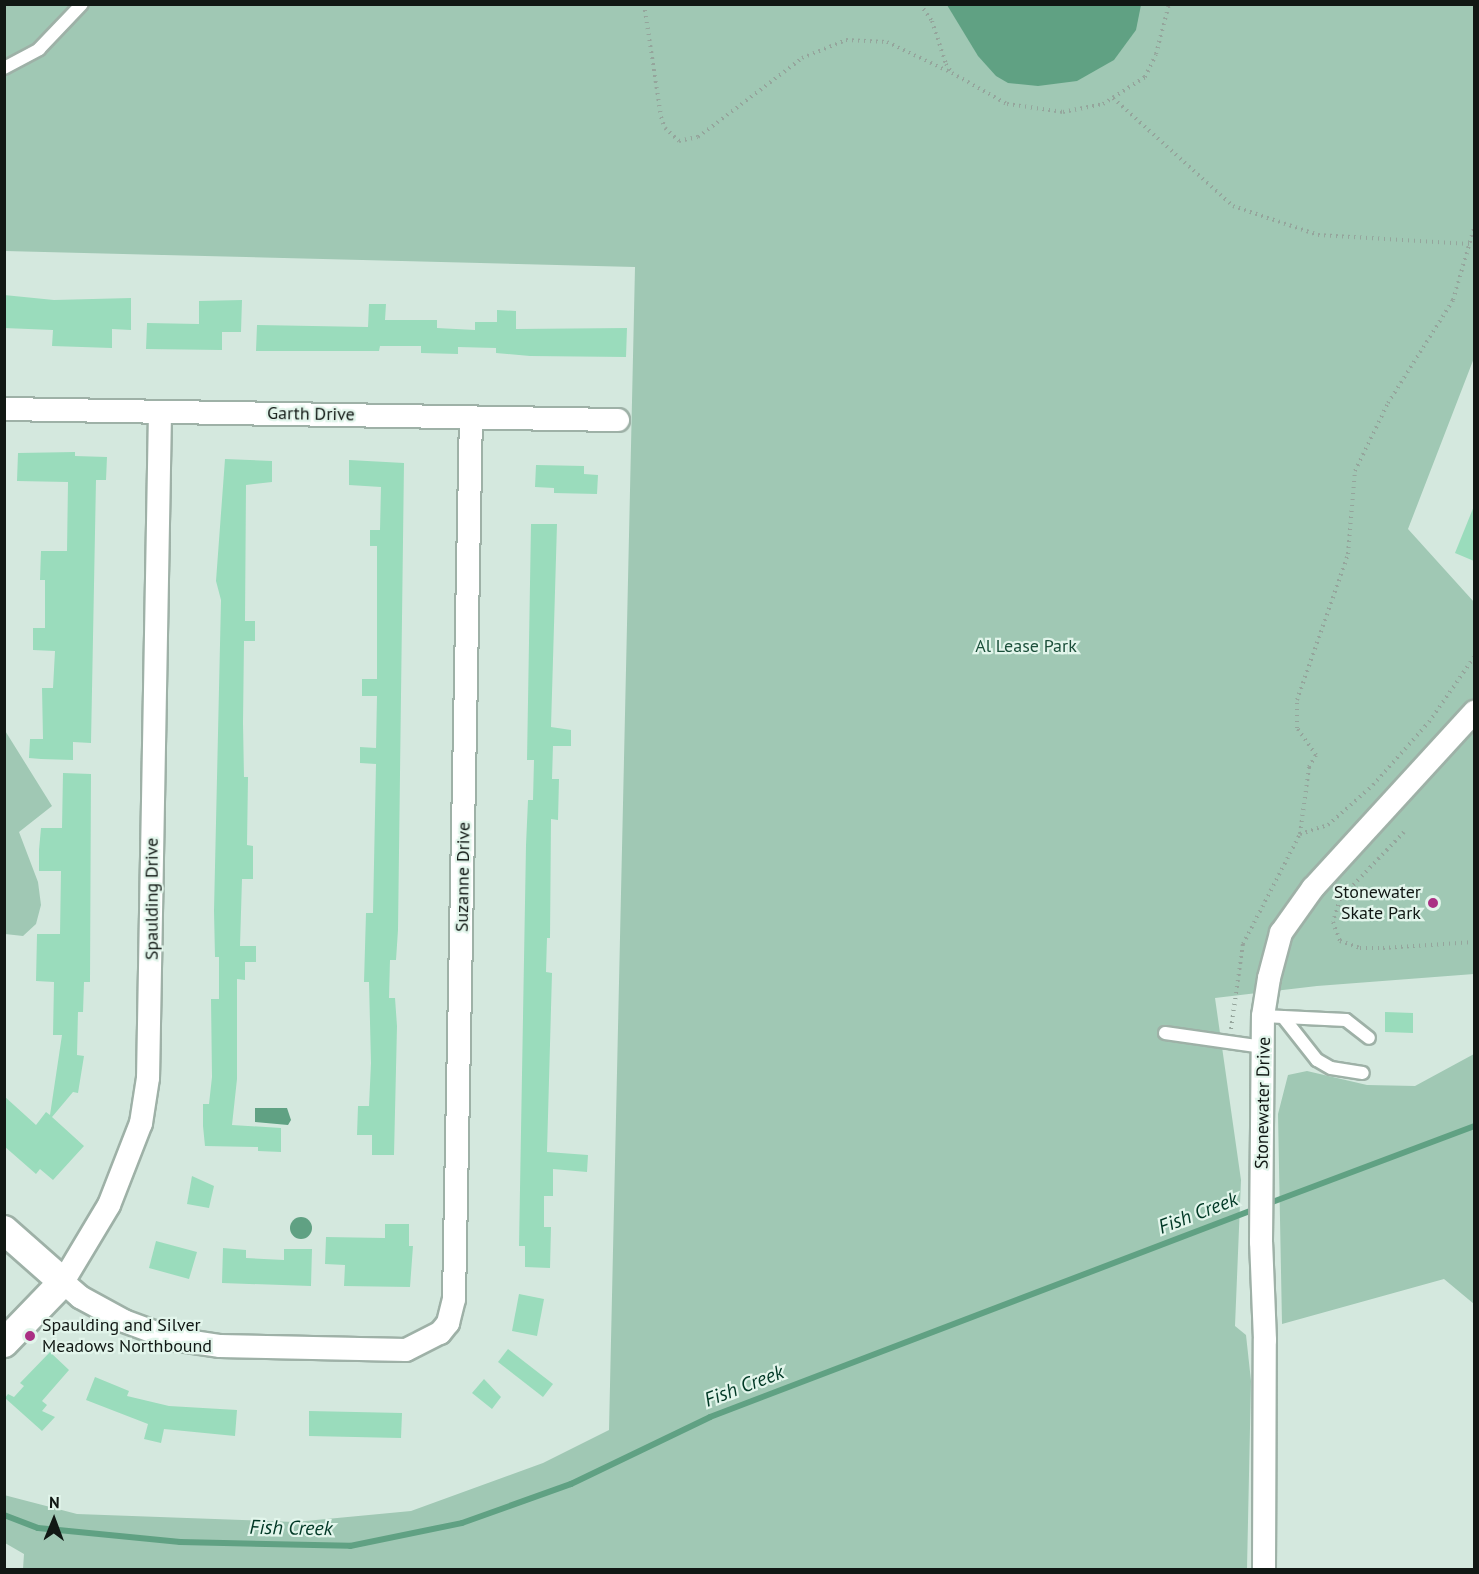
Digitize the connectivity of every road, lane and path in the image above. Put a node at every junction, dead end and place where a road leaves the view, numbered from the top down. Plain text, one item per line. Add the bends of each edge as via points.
1 (82, 4) edge
2 (644, 4) edge
3 (920, 4) edge
4 (1169, 4) edge
5 (4, 68) edge
6 (952, 73) junction
7 (1113, 98) junction
8 (1474, 228) edge
9 (1470, 244) junction
10 (4, 409) edge
11 (160, 412) junction
12 (471, 417) junction
13 (618, 420) dead end
14 (1474, 711) edge
15 (1404, 832) dead end
16 (1300, 834) dead end
17 (1474, 942) edge
18 (1273, 1017) junction
19 (1165, 1033) dead end
20 (1369, 1038) dead end
21 (1263, 1047) junction
22 (1364, 1073) dead end
23 (4, 1230) edge
24 (63, 1282) junction
25 (4, 1343) edge
26 (1264, 1569) edge

1 - 5 lane via 39,49
2 - 6 path via 661,117 665,128 679,141 698,137 802,58 846,40 886,42
3 - 6 path via 932,21
4 - 7 path via 1151,69
6 - 7 path via 1007,104 1045,112 1073,111
7 - 9 path via 1233,206 1318,235
8 - 9 path
9 - 16 path via 1453,300 1388,403 1355,471 1348,554 1297,700 1297,728 1316,755 1309,767
10 - 11 street, Garth Drive
11 - 12 street, Garth Drive
11 - 24 street, Spaulding Drive via 148,1078 141,1123 113,1196
12 - 13 street, Garth Drive
12 - 24 street, Suzanne Drive via 452,1314 440,1333 406,1350 196,1344 124,1321 80,1297
14 - 18 street, Stonewater Drive via 1313,888 1287,924 1269,978
15 - 17 path via 1340,899 1333,922 1340,941 1360,948
18 - 20 lane via 1346,1020
18 - 21 street, Stonewater Drive
18 - 22 lane via 1317,1060 1331,1068
19 - 21 lane
21 - 26 street, Stonewater Drive
23 - 24 street
24 - 25 street, Spaulding Drive

